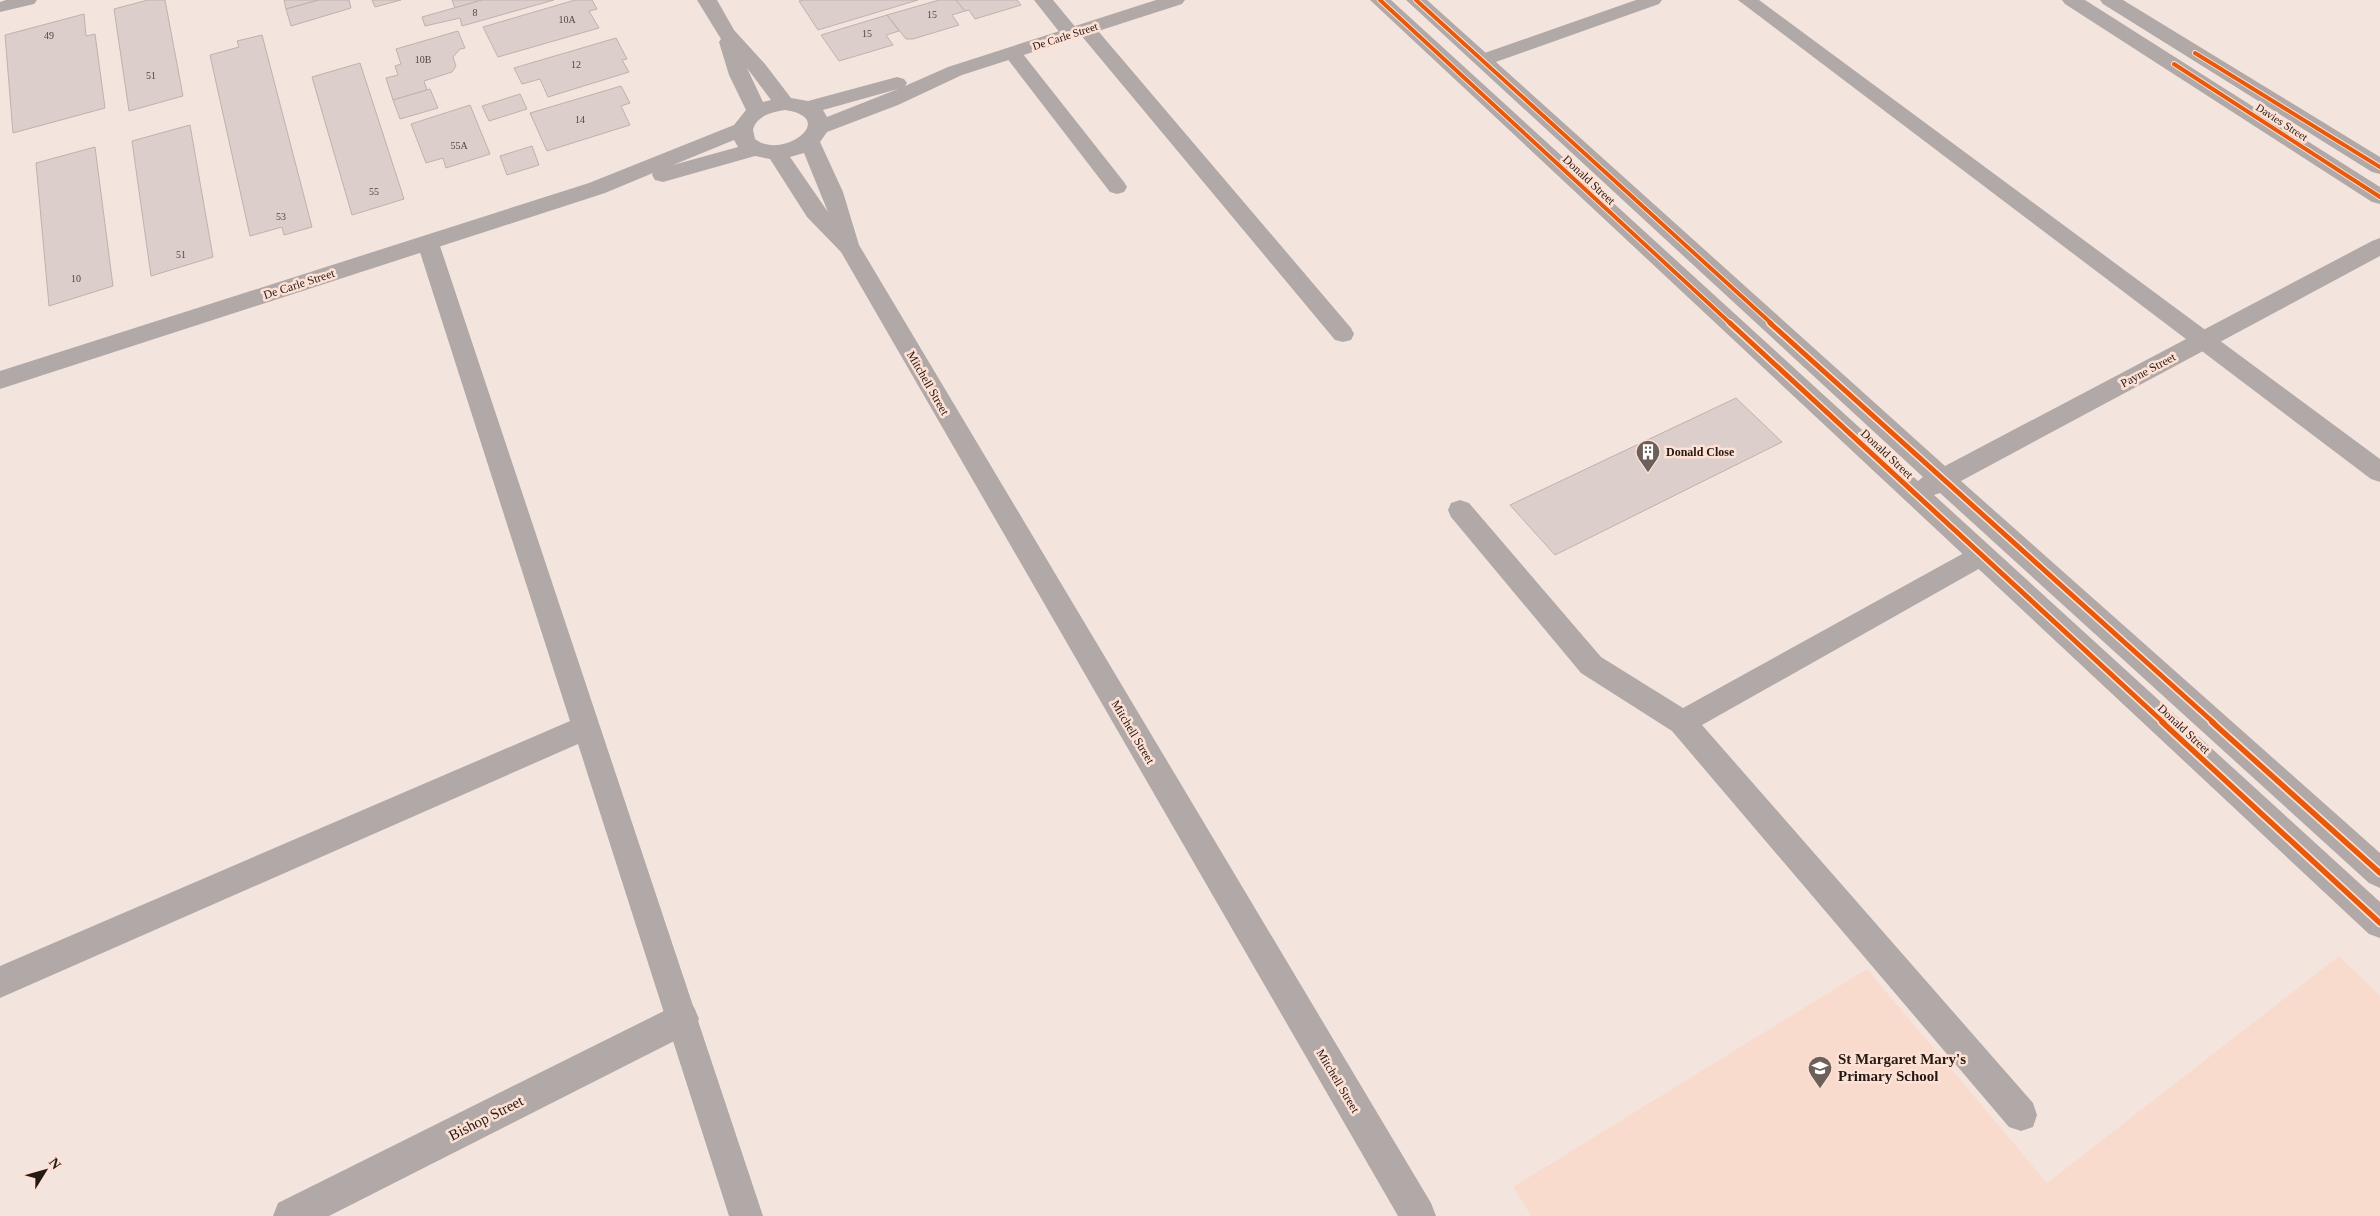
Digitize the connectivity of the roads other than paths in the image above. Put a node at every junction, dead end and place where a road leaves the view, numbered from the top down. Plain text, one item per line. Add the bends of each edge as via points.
1 (28, 0) edge
2 (707, 0) edge
3 (1044, 0) edge
4 (1175, 0) edge
5 (1380, 0) edge
6 (1416, 0) edge
7 (1653, 0) edge
8 (1746, 0) edge
9 (2072, 0) edge
10 (2110, 0) edge
11 (0, 7) edge
12 (1078, 31) junction
13 (726, 33) junction
14 (1012, 53) junction
15 (1483, 60) junction
16 (955, 71) junction
17 (785, 104) junction
18 (806, 108) junction
19 (757, 111) junction
20 (742, 129) junction
21 (814, 134) junction
22 (755, 149) junction
23 (777, 153) junction
24 (2380, 167) edge
25 (597, 188) junction
26 (1117, 188) dead end
27 (2380, 197) edge
28 (428, 243) junction
29 (2380, 246) edge
30 (849, 247) junction
31 (1343, 334) dead end
32 (2203, 340) junction
33 (0, 380) edge
34 (2380, 472) edge
35 (1942, 479) junction
36 (1916, 494) junction
37 (1460, 510) dead end
38 (1982, 555) junction
39 (1682, 722) junction
40 (585, 728) junction
41 (2380, 873) edge
42 (2380, 923) edge
43 (0, 982) edge
44 (682, 1019) junction
45 (2022, 1115) dead end
46 (291, 1216) edge
47 (746, 1216) edge
48 (1418, 1216) edge

1 - 11 lane
2 - 13 street
3 - 12 lane
4 - 12 street, De Carle Street
5 - 36 street, Donald Street
6 - 15 street, Donald Street
7 - 15 lane
8 - 32 lane
9 - 27 street, Davies Street
10 - 24 street, Davies Street
12 - 14 street, De Carle Street
12 - 31 lane
13 - 17 street
13 - 19 street via 739,75
14 - 16 street, De Carle Street
14 - 26 lane
15 - 35 street, Donald Street
16 - 18 street, De Carle Street
16 - 21 street, De Carle Street
17 - 18 street
17 - 19 street
18 - 21 street via 819,119
19 - 20 street
20 - 22 street via 746,144
20 - 25 street, De Carle Street
21 - 23 street via 800,148
21 - 30 street, Mitchell Street
22 - 23 street
22 - 25 street, De Carle Street via 657,177
23 - 30 street, Mitchell Street via 815,212
25 - 28 street, De Carle Street
28 - 33 street, De Carle Street
28 - 40 lane
29 - 32 street, Payne Street
30 - 48 street, Mitchell Street
32 - 34 lane
32 - 35 street, Payne Street
35 - 36 street, Payne Street
35 - 41 street, Donald Street
36 - 38 street, Donald Street
37 - 39 lane via 1592,665
38 - 39 lane
38 - 42 street, Donald Street
39 - 45 lane
40 - 43 lane
40 - 44 lane
44 - 46 street, Bishop Street
44 - 47 lane

